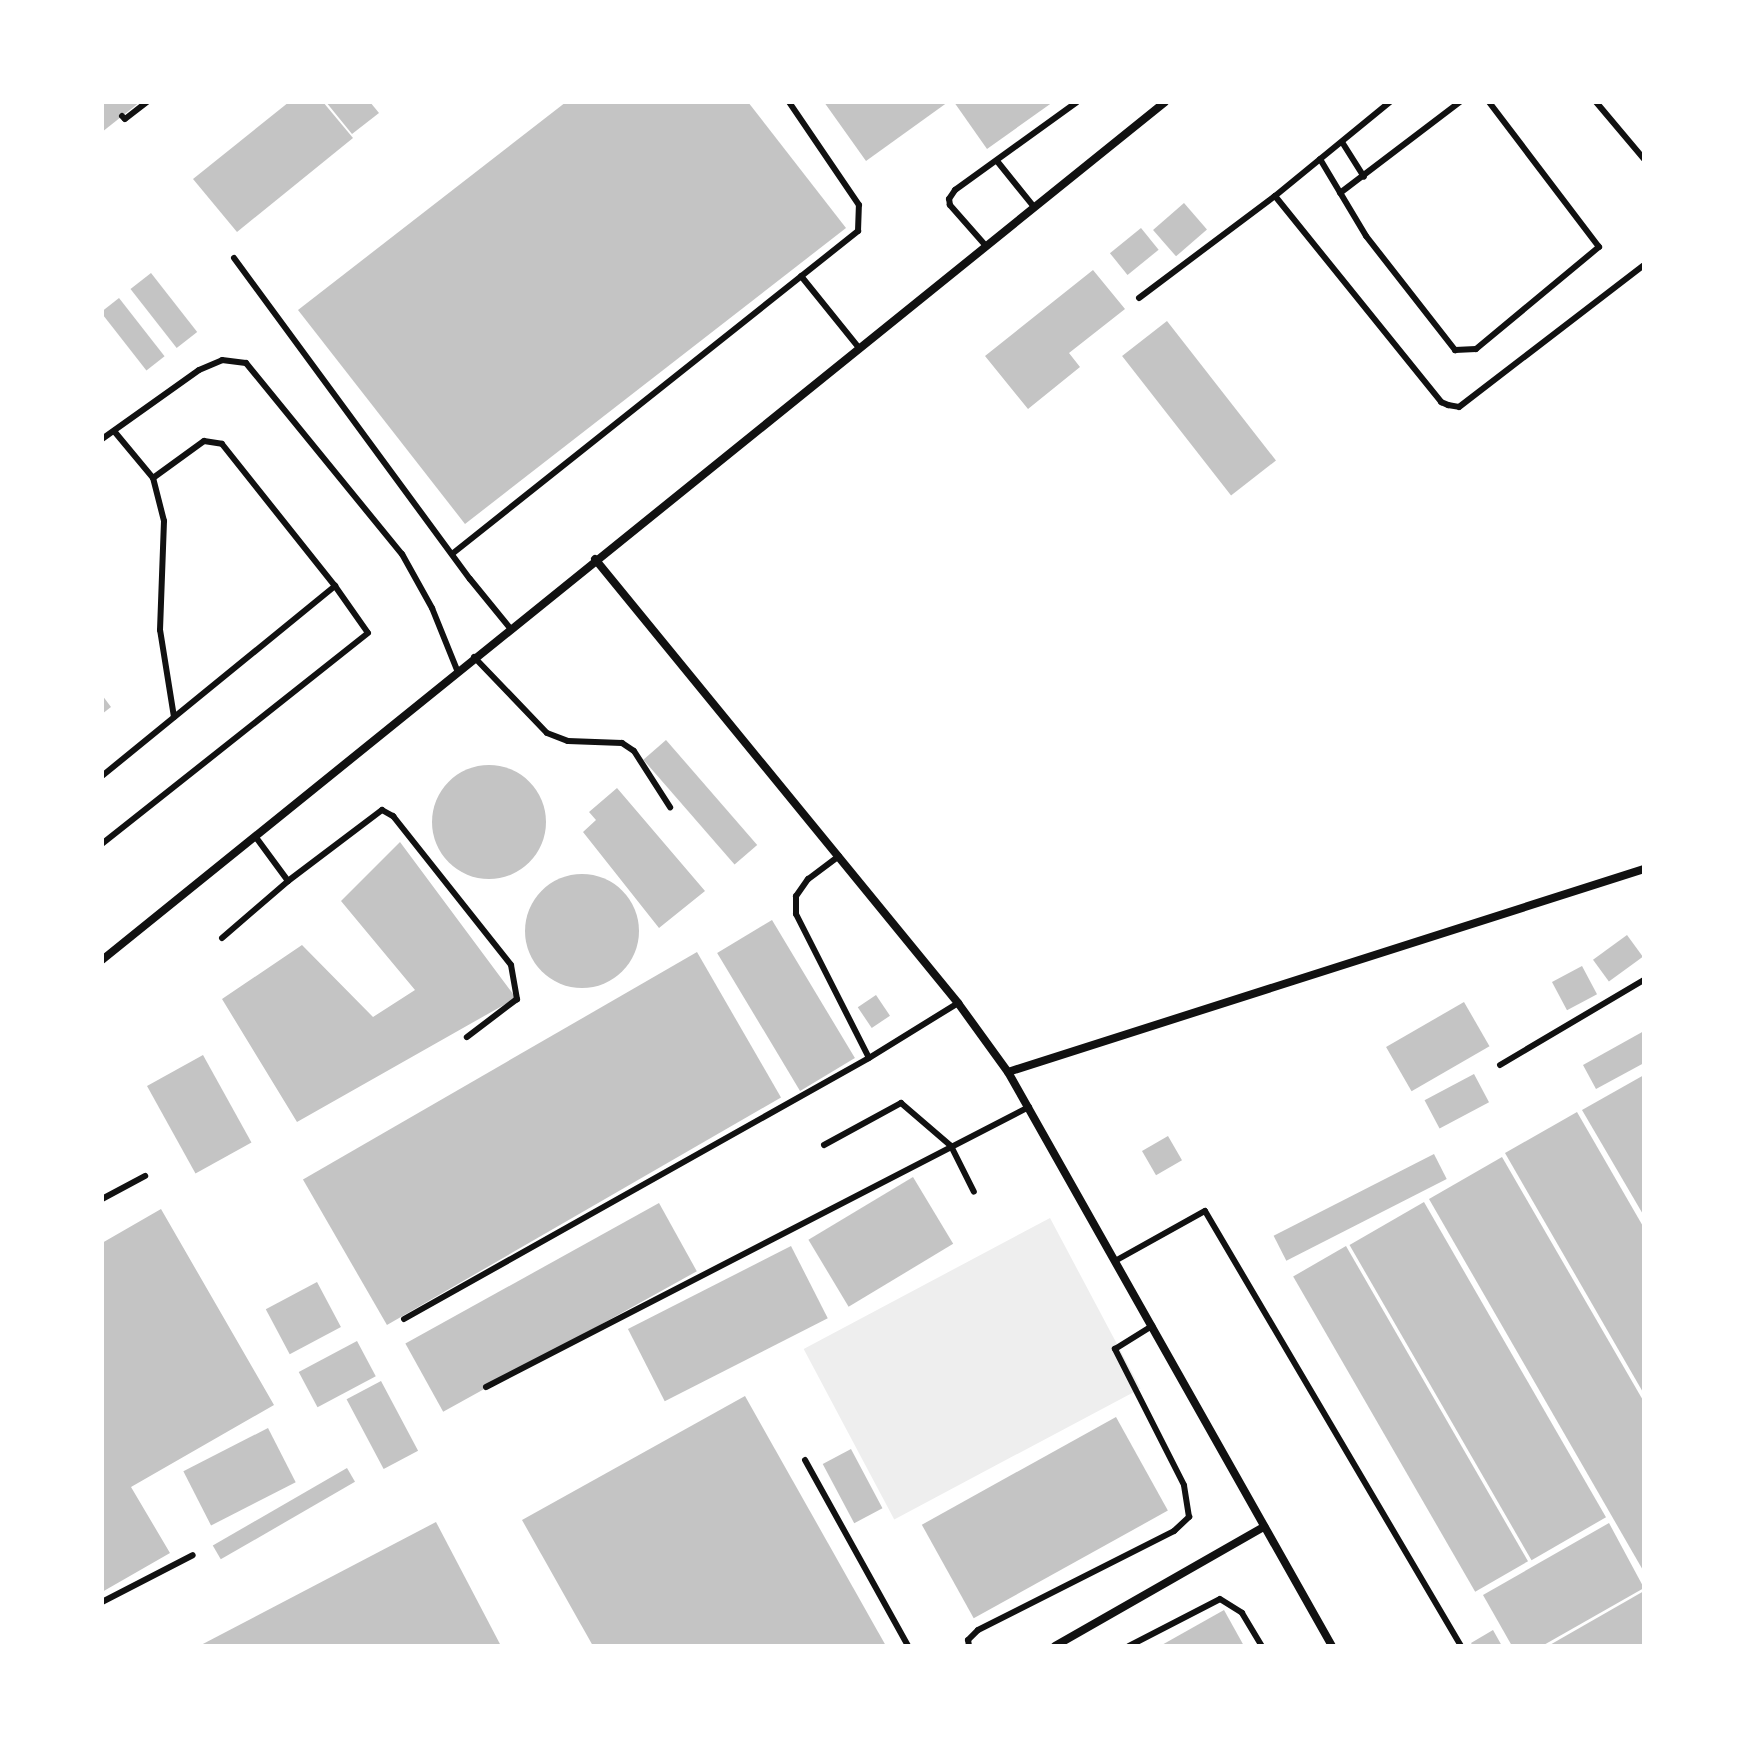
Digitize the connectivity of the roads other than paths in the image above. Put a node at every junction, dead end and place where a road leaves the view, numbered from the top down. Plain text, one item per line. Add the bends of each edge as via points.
1 (147, 102) edge
2 (789, 102) edge
3 (1077, 102) edge
4 (1165, 102) edge
5 (1390, 102) edge
6 (1460, 102) edge
7 (1489, 102) edge
8 (1596, 102) edge
9 (122, 116) dead end
10 (1342, 142) junction
11 (1320, 159) junction
12 (1644, 159) edge
13 (997, 161) junction
14 (1364, 177) junction
15 (1340, 193) junction
16 (1275, 196) junction
17 (1034, 207) junction
18 (986, 246) junction
19 (234, 258) dead end
20 (1644, 265) edge
21 (801, 276) junction
22 (1139, 298) dead end
23 (859, 348) junction
24 (114, 431) junction
25 (102, 439) edge
26 (153, 478) junction
27 (452, 554) junction
28 (595, 559) junction
29 (335, 586) junction
30 (510, 628) junction
31 (474, 657) junction
32 (457, 670) junction
33 (174, 717) junction
34 (102, 776) edge
35 (670, 807) dead end
36 (255, 836) junction
37 (102, 844) edge
38 (839, 856) junction
39 (1644, 869) edge
40 (288, 881) junction
41 (222, 938) dead end
42 (102, 960) edge
43 (1644, 980) edge
44 (958, 1003) junction
45 (467, 1037) dead end
46 (869, 1058) junction
47 (1500, 1065) dead end
48 (1008, 1072) junction
49 (1029, 1107) junction
50 (824, 1145) dead end
51 (951, 1146) junction
52 (145, 1176) dead end
53 (974, 1192) dead end
54 (102, 1199) edge
55 (1115, 1261) junction
56 (404, 1319) dead end
57 (1152, 1326) junction
58 (486, 1387) dead end
59 (805, 1460) dead end
60 (1264, 1527) junction
61 (193, 1555) dead end
62 (102, 1602) edge
63 (908, 1646) edge
64 (969, 1646) edge
65 (1055, 1646) edge
66 (1129, 1646) edge
67 (1262, 1646) edge
68 (1332, 1646) edge
69 (1461, 1646) edge

1 - 9 lane via 125,119
2 - 21 lane via 859,205 858,231
3 - 13 lane
4 - 17 street
5 - 10 lane
6 - 14 lane
7 - 15 lane via 1599,247 1476,349 1455,350 1366,236
8 - 12 lane
10 - 11 lane
10 - 14 lane
11 - 15 lane
11 - 16 lane
13 - 17 lane
13 - 18 lane via 949,199
14 - 15 lane
16 - 20 lane via 1448,405 1459,407
16 - 22 lane
17 - 18 street
18 - 23 street
19 - 27 lane
21 - 23 lane
21 - 27 lane
23 - 28 street
24 - 25 lane
24 - 26 lane
24 - 32 lane via 199,370 222,360 246,363 402,554
26 - 29 lane via 204,441 222,444
26 - 33 lane via 164,521 160,630
27 - 30 lane
28 - 30 street
28 - 38 street
29 - 33 lane
29 - 37 lane via 368,633
30 - 31 street
31 - 32 street
31 - 35 lane via 547,733 568,741 622,743 634,751
32 - 36 street
33 - 34 lane
36 - 40 lane
36 - 42 street
38 - 44 street
38 - 46 lane via 808,879 796,896 796,914
39 - 48 street
40 - 41 lane
40 - 45 lane via 371,815 382,810 393,816 511,965 517,999
43 - 47 lane
44 - 46 lane
44 - 48 street
46 - 56 lane
48 - 49 street
49 - 51 lane
49 - 55 street
50 - 51 lane via 901,1103
51 - 53 lane
51 - 58 lane
52 - 54 lane
55 - 57 street
55 - 69 lane via 1205,1211
57 - 60 street
57 - 64 lane via 1115,1349 1184,1485 1189,1517 1174,1531 978,1630
59 - 63 lane
60 - 65 street
60 - 68 street
61 - 62 lane
66 - 67 lane via 1220,1599 1242,1613

